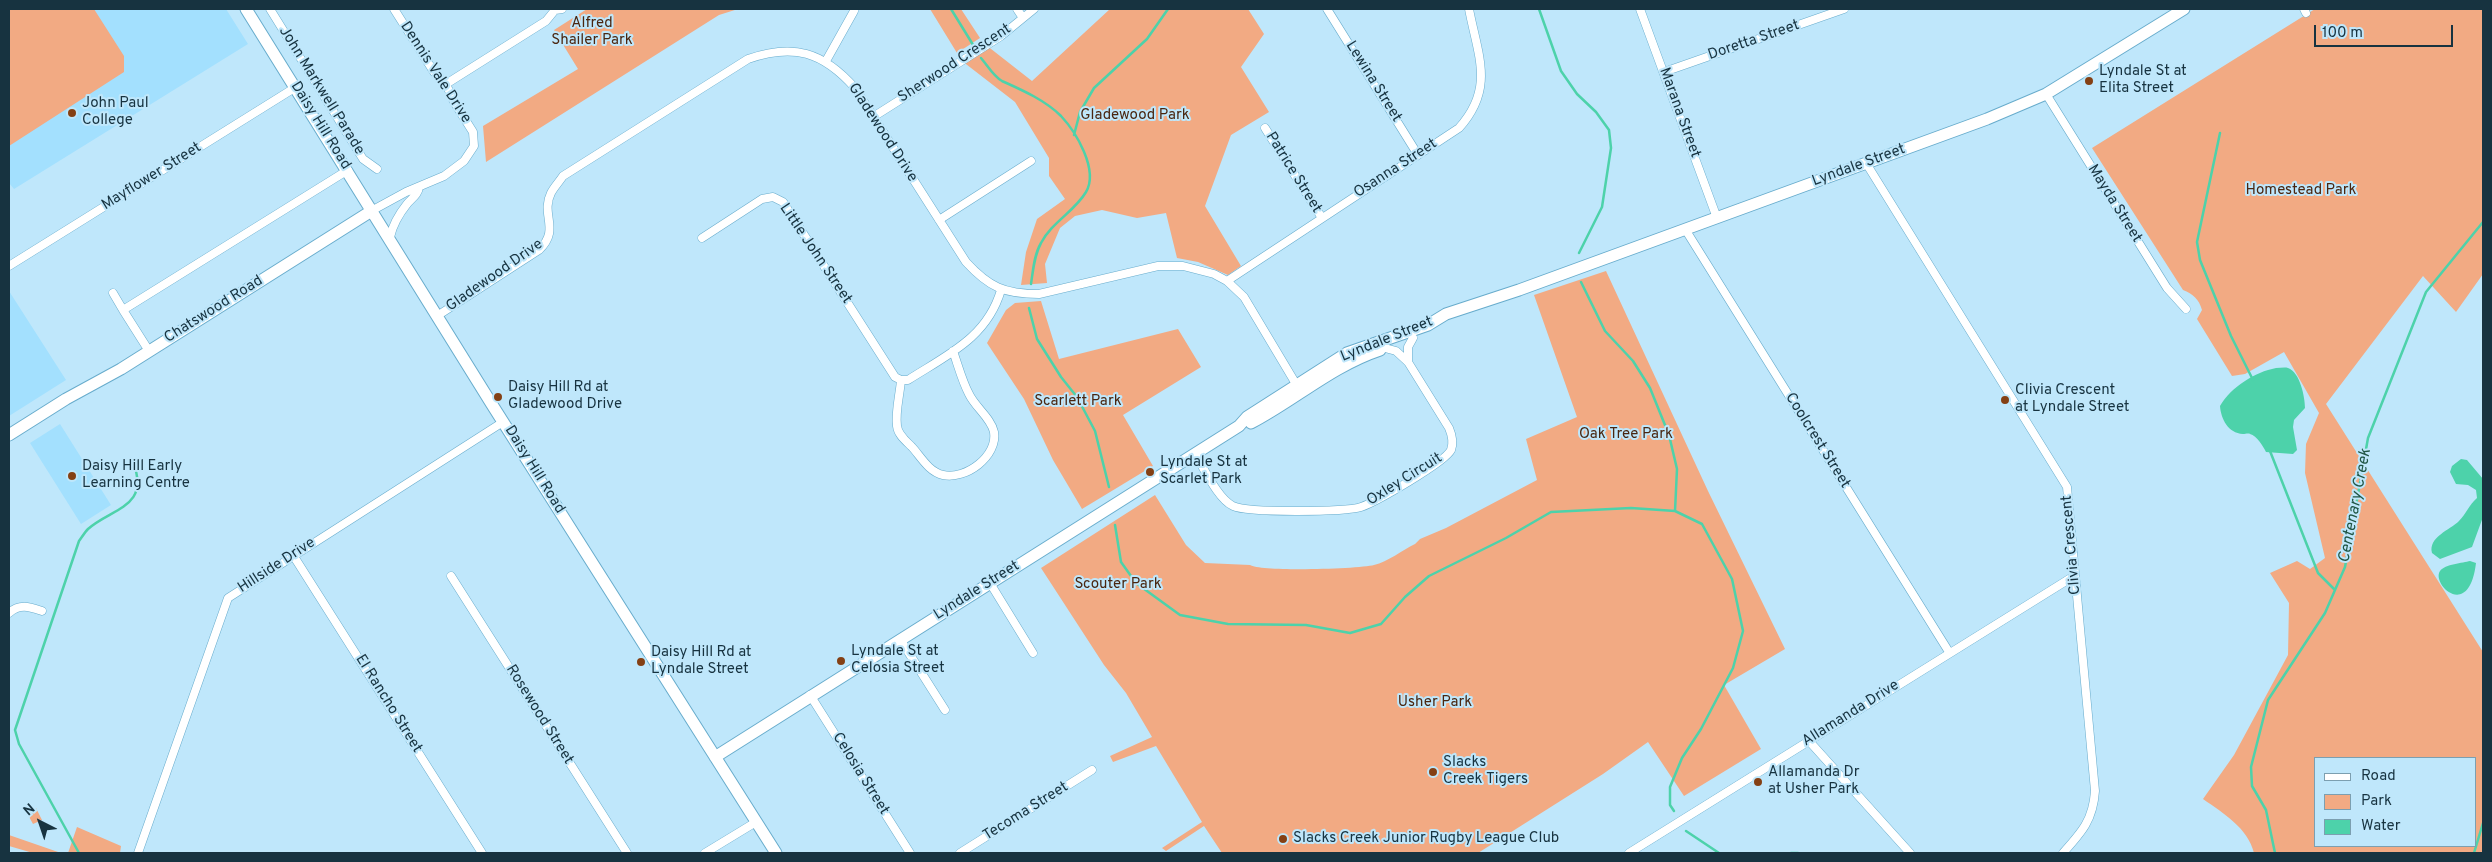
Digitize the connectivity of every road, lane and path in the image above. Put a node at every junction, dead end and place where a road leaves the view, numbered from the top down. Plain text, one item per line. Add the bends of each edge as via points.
1 (246, 9) edge
2 (270, 9) edge
3 (394, 9) edge
4 (557, 9) edge
5 (1017, 9) edge
6 (1034, 9) edge
7 (1327, 9) edge
8 (1468, 9) edge
9 (1640, 9) edge
10 (1844, 9) edge
11 (2184, 9) edge
12 (854, 11) dead end
13 (2168, 13) edge
14 (1023, 18) junction
15 (826, 61) junction
16 (1664, 72) junction
17 (446, 84) junction
18 (296, 87) junction
19 (2046, 94) junction
20 (873, 118) junction
21 (1265, 128) dead end
22 (474, 139) joint
23 (1418, 155) junction
24 (1031, 161) dead end
25 (1866, 163) junction
26 (377, 169) dead end
27 (348, 170) junction
28 (419, 187) junction
29 (373, 210) junction
30 (1322, 218) junction
31 (1717, 218) junction
32 (939, 220) junction
33 (1685, 229) junction
34 (390, 237) junction
35 (702, 238) dead end
36 (9, 266) edge
37 (1227, 281) junction
38 (1001, 290) junction
39 (1519, 290) junction
40 (112, 292) dead end
41 (2186, 309) dead end
42 (123, 310) junction
43 (437, 316) junction
44 (1413, 338) junction
45 (1385, 348) junction
46 (149, 351) junction
47 (953, 351) junction
48 (1408, 362) junction
49 (901, 380) junction
50 (1299, 388) junction
51 (503, 422) junction
52 (9, 435) edge
53 (1195, 454) junction
54 (293, 555) junction
55 (451, 576) dead end
56 (2074, 576) junction
57 (990, 583) junction
58 (42, 611) dead end
59 (9, 612) edge
60 (900, 639) junction
61 (1949, 652) junction
62 (1033, 653) dead end
63 (810, 695) junction
64 (945, 710) dead end
65 (1809, 741) junction
66 (715, 756) junction
67 (1092, 770) dead end
68 (756, 822) junction
69 (138, 853) edge
70 (482, 853) edge
71 (627, 853) edge
72 (705, 853) edge
73 (776, 853) edge
74 (910, 853) edge
75 (960, 853) edge
76 (1629, 853) edge
77 (1910, 853) edge
78 (2064, 853) edge

1 - 18 street, Daisy Hill Road
2 - 26 street, John Markwell Parade via 363,159
3 - 17 street, Dennis Vale Drive via 434,72
4 - 17 street via 546,21
5 - 14 street
6 - 14 street, Sherwood Crescent
7 - 23 street, Lewina Street
8 - 23 street, Osanna Street via 1481,68 1478,100 1471,115 1459,128
9 - 16 street, Marana Street
10 - 16 street, Doretta Street
11 - 13 street, Lyndale Street
12 - 15 street
13 - 19 street, Lyndale Street
14 - 20 street, Sherwood Crescent via 1001,36
15 - 20 street, Gladewood Drive via 854,88
15 - 43 street, Gladewood Drive via 791,51 769,52 748,60 563,176 550,194 551,230 547,242
16 - 31 street, Marana Street
17 - 22 street, Dennis Vale Drive
18 - 27 street, Daisy Hill Road
18 - 36 street, Mayflower Street
19 - 25 street, Lyndale Street
19 - 41 street, Mayda Street via 2167,288
20 - 32 street, Gladewood Drive
21 - 30 street, Patrice Street
22 - 28 street, Chatswood Road via 471,153 455,168
23 - 30 street, Osanna Street
24 - 32 street
25 - 31 street, Lyndale Street
25 - 56 street, Clivia Crescent via 2059,473 2069,502
27 - 29 street, Daisy Hill Road
27 - 42 street
28 - 29 street, Chatswood Road
28 - 34 street, Chatswood Road via 418,193 393,224
29 - 34 street, Daisy Hill Road
29 - 46 street, Chatswood Road
30 - 37 street, Osanna Street
31 - 33 street, Lyndale Street
32 - 38 street, Gladewood Drive via 966,262 982,280
33 - 39 street, Lyndale Street
33 - 61 street, Coolcrest Street
34 - 43 street, Daisy Hill Road
35 - 49 street, Little John Street via 762,199 773,197 783,202 895,377
37 - 38 street, Gladewood Drive via 1183,266 1158,266 1039,294
37 - 50 street, Gladewood Drive via 1244,298
38 - 47 street via 998,302 980,331
39 - 44 street, Lyndale Street
39 - 50 street, Lyndale Street via 1359,348
40 - 42 street
42 - 46 street
43 - 51 street, Daisy Hill Road
44 - 45 street, Lyndale Street
44 - 48 street via 1408,347
45 - 48 street, Oxley Circuit via 1396,350
45 - 50 street, Lyndale Street via 1359,357
46 - 52 street, Chatswood Road
47 - 49 street via 908,380
47 - 49 street via 968,393 994,431 994,444 985,459 966,471 942,475 931,469 902,437 897,428
48 - 53 street, Oxley Circuit via 1453,438 1450,451 1378,500 1341,510 1241,510 1225,501
50 - 53 street, Lyndale Street via 1247,417 1239,426
51 - 54 street, Hillside Drive
51 - 66 street, Daisy Hill Road
53 - 57 street, Lyndale Street
54 - 69 street, Hillside Drive via 228,598
54 - 70 street, El Rancho Street
55 - 71 street, Rosewood Street
56 - 61 street, Allamanda Drive
56 - 78 street, Clivia Crescent via 2096,792 2094,810 2087,825
57 - 60 street, Lyndale Street
57 - 62 street
58 - 59 street via 27,606
60 - 63 street, Lyndale Street
60 - 64 street
61 - 65 street, Allamanda Drive
63 - 66 street, Lyndale Street
63 - 74 street, Celosia Street
65 - 76 street, Allamanda Drive
65 - 77 street
66 - 68 street, Daisy Hill Road
67 - 75 street, Tecoma Street
68 - 72 street
68 - 73 street, Daisy Hill Road

